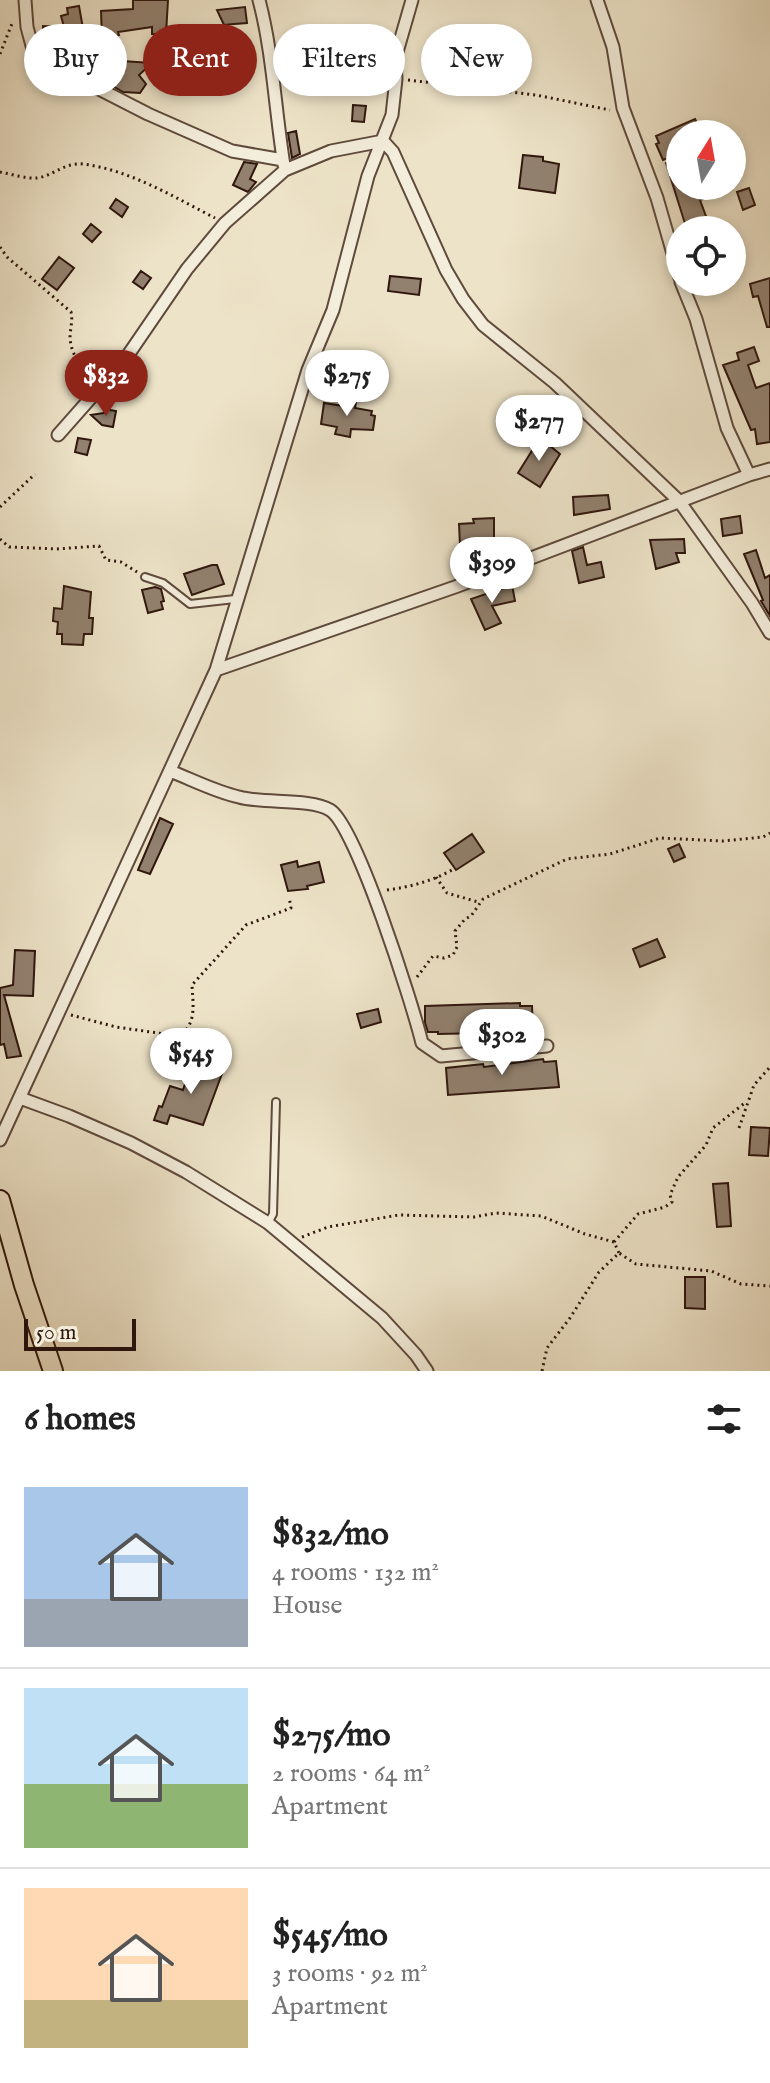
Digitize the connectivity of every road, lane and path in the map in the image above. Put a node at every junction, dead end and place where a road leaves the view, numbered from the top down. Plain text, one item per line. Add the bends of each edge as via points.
1 (25, 0) edge
2 (259, 0) edge
3 (412, 0) edge
4 (597, 0) edge
5 (16, 12) dead end
6 (405, 24) edge
7 (0, 54) edge
8 (405, 80) edge
9 (394, 96) edge
10 (623, 108) junction
11 (383, 141) junction
12 (284, 165) junction
13 (0, 172) edge
14 (225, 223) junction
15 (666, 229) edge
16 (0, 247) edge
17 (687, 296) edge
18 (101, 385) junction
19 (58, 435) dead end
20 (770, 469) edge
21 (35, 474) dead end
22 (749, 475) junction
23 (679, 501) junction
24 (0, 507) edge
25 (0, 539) edge
26 (145, 577) joint
27 (235, 599) junction
28 (770, 633) edge
29 (216, 670) junction
30 (170, 771) junction
31 (770, 833) edge
32 (452, 870) dead end
33 (436, 877) junction
34 (371, 889) junction
35 (289, 897) dead end
36 (480, 903) junction
37 (409, 995) junction
38 (60, 1012) junction
39 (547, 1046) dead end
40 (770, 1067) edge
41 (20, 1098) junction
42 (276, 1102) dead end
43 (746, 1102) junction
44 (739, 1128) dead end
45 (0, 1140) edge
46 (0, 1204) edge
47 (268, 1223) junction
48 (291, 1241) junction
49 (614, 1242) junction
50 (619, 1253) junction
51 (770, 1286) edge
52 (53, 1371) edge
53 (427, 1371) edge
54 (542, 1371) edge

1 - 12 street via 34,53 48,62 232,151
2 - 12 street via 268,30
3 - 6 street
4 - 10 street via 613,47
5 - 7 path
8 - 10 path
9 - 11 street
10 - 15 street
11 - 12 street
11 - 23 street via 393,152 450,278 483,325 555,383
11 - 27 street via 368,176 333,310 308,370
12 - 14 street
13 - 14 path via 38,178 81,163 153,186
14 - 18 street
16 - 18 path via 71,312 76,359
17 - 22 street via 727,428
18 - 19 street
20 - 22 street
21 - 24 path
22 - 23 street
23 - 28 street
23 - 29 street
25 - 26 path via 9,547 99,546 106,560 121,562
26 - 27 lane via 163,583 190,604
27 - 29 street
29 - 30 street
30 - 34 street via 240,798 331,810 343,824
30 - 38 street
31 - 36 path via 723,841 660,838 610,854 567,859
32 - 33 path
33 - 34 path via 417,886
33 - 36 path via 447,893
34 - 37 street
35 - 38 path via 291,908 246,925 192,985 193,1017 179,1036
36 - 37 path via 455,931 453,955 433,956
37 - 39 street via 422,1043 441,1056
38 - 41 street
40 - 43 path
41 - 45 street
41 - 47 street via 131,1143
42 - 47 lane via 273,1214
43 - 44 path
43 - 49 path via 713,1128 706,1145 678,1177 672,1202 638,1214
46 - 52 main road
47 - 48 street
48 - 49 path via 328,1227 399,1215 496,1213 541,1216
48 - 53 street via 382,1318
49 - 50 path
50 - 51 path via 636,1264 711,1271 741,1284
50 - 54 path via 599,1272 547,1348

